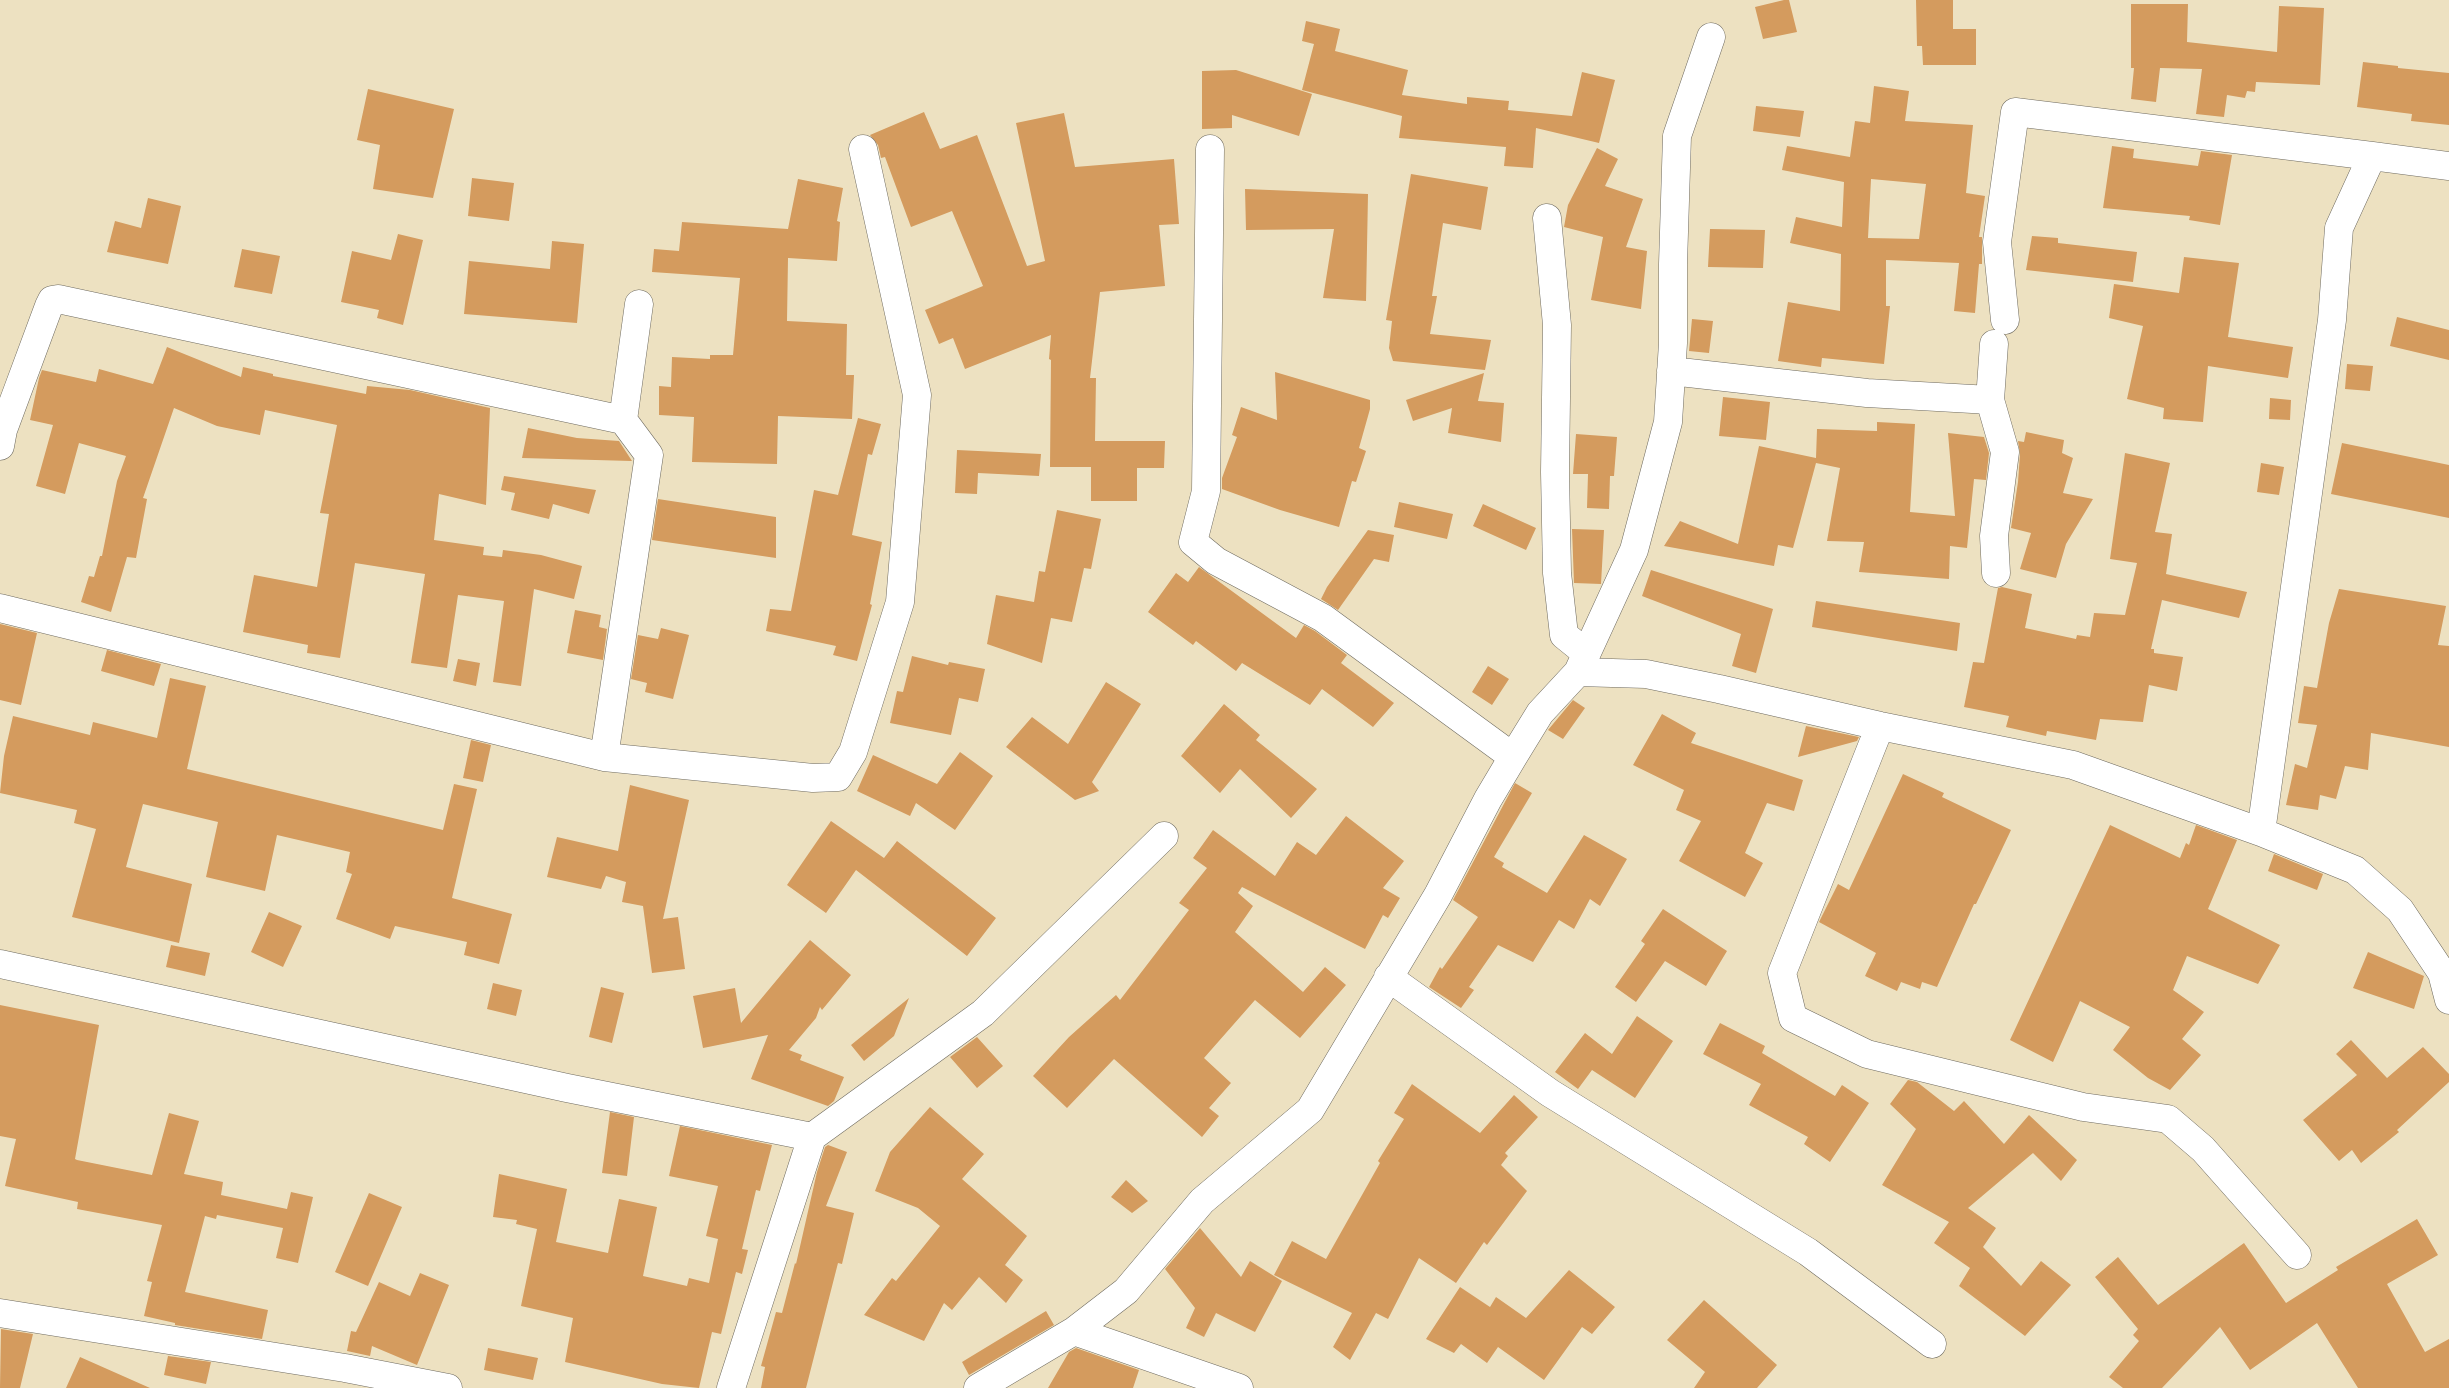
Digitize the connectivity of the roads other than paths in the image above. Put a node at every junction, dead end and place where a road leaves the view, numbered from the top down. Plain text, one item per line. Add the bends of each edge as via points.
1 (1711, 37) dead end
2 (863, 149) dead end
3 (1210, 149) dead end
4 (2372, 156) junction
5 (2449, 166) edge
6 (1547, 218) dead end
7 (639, 304) dead end
8 (2005, 320) dead end
9 (1994, 344) dead end
10 (1672, 371) junction
11 (1990, 400) junction
12 (623, 420) junction
13 (1, 435) edge
14 (1996, 573) dead end
15 (0, 608) edge
16 (1582, 662) junction
17 (1880, 726) junction
18 (604, 757) junction
19 (1514, 757) junction
20 (2261, 832) junction
21 (1164, 836) dead end
22 (0, 964) edge
23 (2445, 973) edge
24 (1388, 977) junction
25 (2449, 1000) edge
26 (812, 1137) junction
27 (2297, 1255) dead end
28 (0, 1312) edge
29 (1074, 1330) junction
30 (1932, 1344) dead end
31 (448, 1388) edge
32 (730, 1388) edge
33 (978, 1388) edge
34 (1239, 1388) edge

1 - 10 street via 1678,136
2 - 18 street via 917,395 900,602 852,752 838,777 813,778
3 - 19 street via 1206,491 1193,542 1216,561 1323,618
4 - 5 street
4 - 8 street via 2015,112 1997,242
4 - 20 street via 2339,228 2332,320
6 - 16 street via 1557,326 1557,573 1564,635
7 - 12 street
9 - 11 street
10 - 11 street via 1867,393
10 - 16 street via 1668,422 1634,550
11 - 14 street via 2004,452 1994,536
12 - 13 street via 58,299 52,300 49,306
12 - 18 street via 649,455
15 - 18 street
16 - 17 street via 1720,689
16 - 19 street via 1540,713
17 - 20 street via 2073,765
17 - 27 street via 1782,973 1793,1018 1867,1054 2083,1107 2168,1118 2203,1149
19 - 24 street
20 - 23 street via 2355,870 2400,910
21 - 26 street via 983,1013
22 - 26 street via 567,1088
23 - 25 street
24 - 29 street via 1310,1110 1202,1201 1126,1291
24 - 30 street via 1550,1093 1808,1252
26 - 32 street
28 - 31 street
29 - 33 street
29 - 34 street

